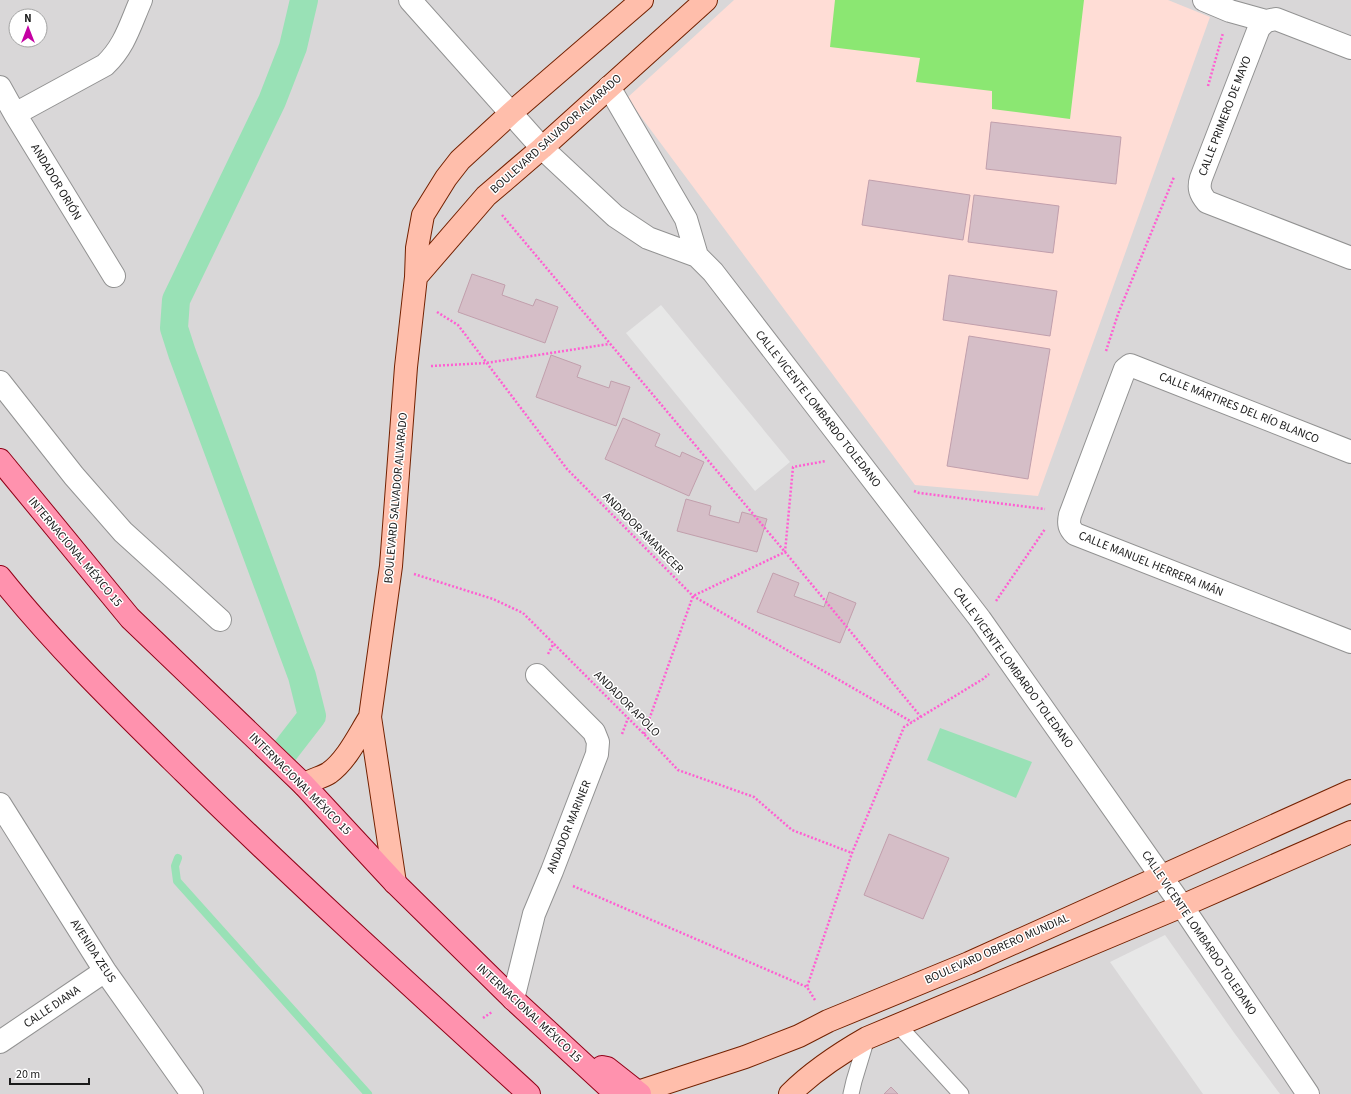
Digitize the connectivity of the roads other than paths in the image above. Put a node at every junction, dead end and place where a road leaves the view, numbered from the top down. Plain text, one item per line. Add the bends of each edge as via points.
1 (141, 0) edge
2 (410, 0) edge
3 (642, 0) edge
4 (706, 0) edge
5 (1204, 0) edge
6 (1266, 21) junction
7 (1351, 48) edge
8 (0, 87) edge
9 (609, 87) junction
10 (511, 113) junction
11 (15, 114) junction
12 (542, 148) junction
13 (697, 256) junction
14 (1351, 258) edge
15 (114, 276) dead end
16 (415, 287) junction
17 (1127, 366) joint
18 (0, 382) edge
19 (1351, 452) edge
20 (0, 460) edge
21 (0, 577) edge
22 (220, 620) dead end
23 (1351, 642) edge
24 (537, 675) dead end
25 (370, 718) junction
26 (304, 785) junction
27 (1351, 791) edge
28 (2, 813) edge
29 (1351, 832) edge
30 (1161, 877) junction
31 (395, 882) junction
32 (1182, 906) junction
33 (105, 972) junction
34 (513, 999) junction
35 (898, 1025) junction
36 (867, 1038) junction
37 (0, 1042) edge
38 (585, 1065) junction
39 (639, 1093) edge
40 (192, 1094) edge
41 (529, 1094) edge
42 (616, 1094) edge
43 (790, 1094) edge
44 (851, 1094) edge
45 (961, 1094) edge
46 (1308, 1094) edge

1 - 11 street via 121,46 105,65
2 - 10 street, CALLE VICENTE LOMBARDO TOLEDANO
3 - 10 street, BOULEVARD SALVADOR ALVARADO
4 - 9 street, BOULEVARD SALVADOR ALVARADO
5 - 6 street via 1230,11
6 - 7 street via 1276,19
6 - 14 street, CALLE PRIMERO DE MAYO via 1259,28 1201,178 1201,195 1207,202
8 - 11 street, ANDADOR ORIÓN
9 - 12 street, BOULEVARD SALVADOR ALVARADO
9 - 13 street, CALLE VICENTE LOMBARDO TOLEDANO via 686,219
10 - 12 street, CALLE VICENTE LOMBARDO TOLEDANO
10 - 16 street, BOULEVARD SALVADOR ALVARADO via 460,160 433,196 423,215 417,248
11 - 15 street, ANDADOR ORIÓN
12 - 13 street, CALLE VICENTE LOMBARDO TOLEDANO via 615,216 648,238
12 - 16 street, BOULEVARD SALVADOR ALVARADO via 486,196
13 - 30 street, CALLE VICENTE LOMBARDO TOLEDANO via 713,272 980,619
16 - 25 street, BOULEVARD SALVADOR ALVARADO via 406,367 391,566
17 - 19 street, CALLE MÁRTIRES DEL RÍO BLANCO via 1133,366
17 - 23 street, CALLE MANUEL HERRERA IMÁN via 1070,515 1070,529 1075,534
18 - 22 street via 74,476 123,532
20 - 26 main road, INTERNACIONAL MÉXICO 15 via 130,618
21 - 41 main road via 28,612 102,692 243,830
24 - 34 street, ANDADOR MARINER via 594,732 598,742 597,754 534,914
25 - 26 street, BOULEVARD SALVADOR ALVARADO via 340,764 327,774
25 - 31 street, BOULEVARD SALVADOR ALVARADO
26 - 31 main road, INTERNACIONAL MÉXICO 15
27 - 30 street, BOULEVARD OBRERO MUNDIAL
28 - 33 street, AVENIDA ZEUS
29 - 32 street
30 - 32 street, CALLE VICENTE LOMBARDO TOLEDANO
30 - 39 street, BOULEVARD OBRERO MUNDIAL via 969,963 828,1021 799,1036
31 - 34 main road, INTERNACIONAL MÉXICO 15
32 - 35 street
32 - 46 street, CALLE VICENTE LOMBARDO TOLEDANO
33 - 37 street, CALLE DIANA
33 - 40 street, AVENIDA ZEUS
34 - 38 main road, INTERNACIONAL MÉXICO 15
35 - 36 street
35 - 45 lane
36 - 43 street via 834,1058
36 - 44 lane
38 - 39 main road via 607,1068
38 - 42 main road, INTERNACIONAL MÉXICO 15

